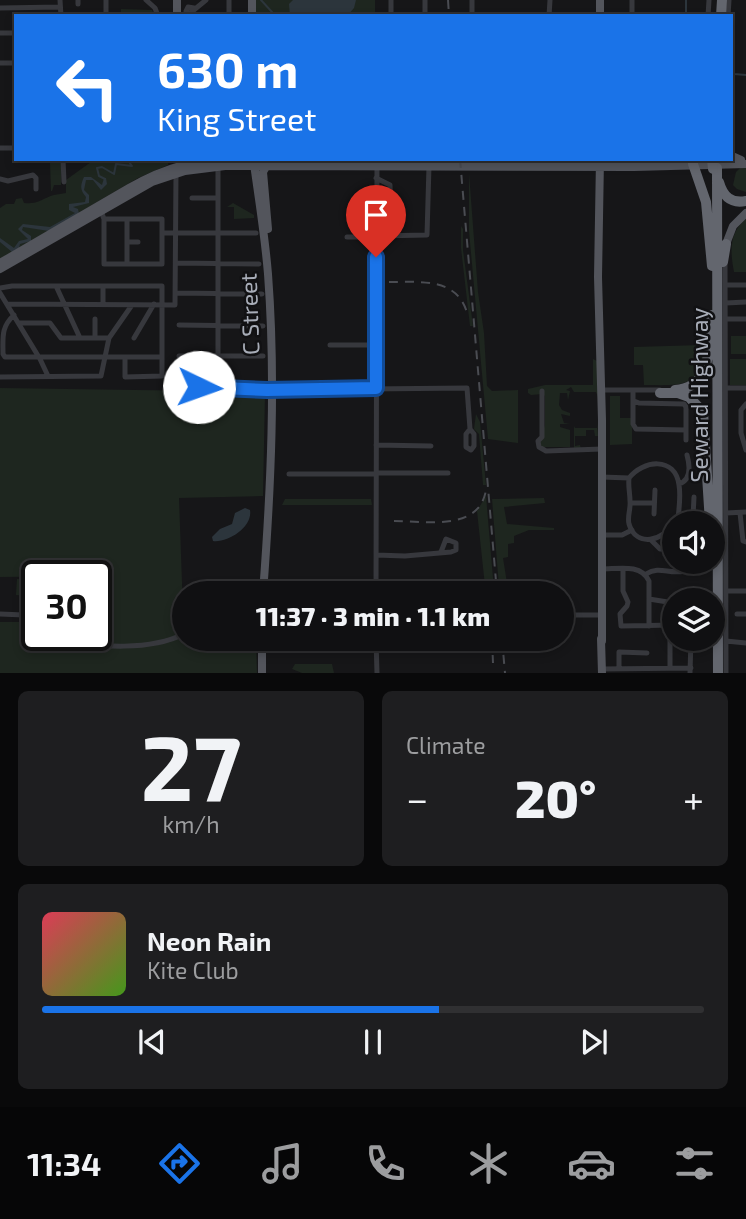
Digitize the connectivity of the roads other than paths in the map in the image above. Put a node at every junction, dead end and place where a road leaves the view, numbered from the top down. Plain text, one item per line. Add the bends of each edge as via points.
1 (146, 0) edge
2 (206, 0) edge
3 (31, 4) edge
4 (60, 4) edge
5 (0, 8) edge
6 (194, 8) dead end
7 (157, 14) edge
8 (63, 161) edge
9 (342, 161) edge
10 (651, 161) edge
11 (693, 161) edge
12 (744, 161) edge
13 (377, 162) edge
14 (432, 162) edge
15 (253, 163) edge
16 (601, 163) edge
17 (633, 163) edge
18 (716, 163) edge
19 (216, 164) junction
20 (488, 164) junction
21 (552, 164) junction
22 (177, 165) edge
23 (376, 178) junction
24 (0, 179) edge
25 (64, 182) dead end
26 (36, 189) dead end
27 (192, 198) dead end
28 (218, 198) junction
29 (746, 201) edge
30 (391, 211) dead end
31 (746, 213) edge
32 (102, 215) junction
33 (127, 219) junction
34 (598, 221) junction
35 (162, 233) junction
36 (176, 233) junction
37 (218, 233) junction
38 (256, 233) dead end
39 (346, 237) dead end
40 (376, 237) junction
41 (602, 239) junction
42 (127, 242) junction
43 (138, 242) dead end
44 (726, 243) junction
45 (176, 263) junction
46 (2, 264) edge
47 (127, 264) junction
48 (218, 264) junction
49 (259, 264) dead end
50 (712, 266) junction
51 (726, 285) junction
52 (746, 285) edge
53 (56, 286) junction
54 (103, 286) junction
55 (176, 293) junction
56 (1, 295) edge
57 (218, 295) junction
58 (262, 295) dead end
59 (746, 302) edge
60 (726, 303) junction
61 (7, 304) junction
62 (65, 304) junction
63 (103, 304) junction
64 (132, 304) junction
65 (154, 304) junction
66 (163, 305) junction
67 (14, 315) junction
68 (712, 315) junction
69 (95, 319) dead end
70 (746, 319) edge
71 (722, 322) junction
72 (19, 323) junction
73 (217, 325) junction
74 (263, 325) dead end
75 (179, 326) dead end
76 (80, 338) junction
77 (95, 338) junction
78 (109, 338) junction
79 (134, 338) dead end
80 (330, 345) dead end
81 (376, 345) junction
82 (179, 356) dead end
83 (218, 356) junction
84 (263, 356) dead end
85 (162, 357) junction
86 (105, 358) junction
87 (125, 358) junction
88 (40, 359) junction
89 (48, 376) junction
90 (0, 377) edge
91 (181, 387) dead end
92 (218, 387) junction
93 (273, 388) junction
94 (376, 388) junction
95 (726, 388) junction
96 (746, 388) edge
97 (542, 391) dead end
98 (601, 392) junction
99 (634, 393) junction
100 (660, 393) junction
101 (634, 401) junction
102 (746, 404) edge
103 (470, 429) dead end
104 (686, 430) junction
105 (726, 433) junction
106 (741, 433) junction
107 (686, 440) dead end
108 (376, 445) junction
109 (431, 446) dead end
110 (602, 450) junction
111 (746, 450) edge
112 (687, 455) dead end
113 (376, 473) junction
114 (448, 473) dead end
115 (289, 474) dead end
116 (602, 477) junction
117 (629, 478) junction
118 (679, 484) junction
119 (655, 490) dead end
120 (694, 497) dead end
121 (631, 503) junction
122 (653, 503) junction
123 (679, 508) junction
124 (694, 509) joint
125 (678, 511) edge
126 (710, 511) edge
127 (711, 511) edge
128 (743, 512) edge
129 (726, 513) junction
130 (654, 514) dead end
131 (632, 530) junction
132 (662, 534) edge
133 (602, 535) junction
134 (651, 540) junction
135 (746, 542) edge
136 (662, 549) edge
137 (441, 552) dead end
138 (376, 555) junction
139 (601, 569) junction
140 (623, 569) junction
141 (662, 570) edge
142 (712, 574) edge
143 (646, 575) junction
144 (267, 581) edge
145 (376, 581) edge
146 (726, 591) junction
147 (746, 591) edge
148 (649, 599) junction
149 (662, 601) edge
150 (574, 614) edge
151 (737, 614) dead end
152 (746, 614) edge
153 (0, 615) edge
154 (601, 615) junction
155 (21, 618) edge
156 (662, 625) edge
157 (649, 626) junction
158 (172, 639) edge
159 (726, 642) junction
160 (746, 643) edge
161 (112, 644) edge
162 (264, 651) edge
163 (266, 651) edge
164 (377, 651) edge
165 (671, 651) edge
166 (691, 651) edge
167 (647, 653) dead end
168 (670, 668) junction
169 (619, 669) junction
170 (602, 671) edge
171 (639, 671) edge
172 (690, 671) edge
173 (262, 673) edge
174 (267, 673) edge
175 (377, 673) edge
176 (712, 673) edge
177 (718, 673) edge
178 (726, 673) edge

1 - 7 street
2 - 6 street
3 - 4 street
3 - 5 street
8 - 25 street
9 - 13 main road
10 - 17 main road
11 - 17 main road
11 - 18 main road
11 - 50 highway via 706,206
12 - 18 main road
13 - 14 main road
13 - 15 main road
13 - 23 street
14 - 20 main road
14 - 40 street via 427,235
15 - 19 main road
15 - 93 main road, C Street via 268,275
15 - 93 main road, C Street via 268,229 274,293
16 - 17 main road
16 - 21 main road
16 - 21 main road
16 - 34 main road
16 - 41 main road
18 - 29 highway via 724,195 736,202
18 - 50 highway, Seward Highway
18 - 71 highway, Seward Highway
19 - 22 main road
19 - 28 street
20 - 21 main road
20 - 21 main road
22 - 32 main road
22 - 36 street
22 - 46 main road via 129,188
23 - 30 street via 390,185
23 - 40 street
24 - 26 street via 36,176
27 - 28 street
28 - 37 street
31 - 44 main road
32 - 33 street
32 - 46 main road
32 - 47 street via 104,264
33 - 35 street via 162,219
33 - 42 street
34 - 41 main road
34 - 98 main road
35 - 36 street
35 - 47 street via 162,264
36 - 37 street
36 - 45 street
37 - 38 street
37 - 48 street
39 - 40 street
40 - 81 street
41 - 98 main road
42 - 43 street
42 - 47 street
44 - 51 street
44 - 71 highway
45 - 48 street
45 - 55 street
48 - 49 street
48 - 57 street
50 - 68 highway, Seward Highway
51 - 52 street
51 - 60 street
53 - 54 street
53 - 56 street via 12,286
53 - 62 street
54 - 63 street
54 - 66 street via 163,287
55 - 57 street
55 - 66 street via 175,305
56 - 61 street
57 - 58 street
57 - 73 street
59 - 60 street
60 - 71 street
61 - 62 street
61 - 67 street
62 - 63 street
62 - 76 street
63 - 64 street
64 - 65 street
64 - 78 street
65 - 66 street
65 - 79 street
66 - 85 street
67 - 72 street
67 - 88 street via 4,326 4,356
68 - 100 highway via 702,376 688,388
68 - 127 highway, Seward Highway
69 - 77 street
70 - 71 street
71 - 95 street
71 - 177 highway, Seward Highway
72 - 76 street via 50,323 60,338
72 - 88 street
73 - 74 street
73 - 75 street
73 - 83 street
76 - 77 street
77 - 78 street
78 - 86 street
80 - 81 street
81 - 94 street
82 - 83 street
83 - 84 street
83 - 92 street
85 - 87 street
85 - 87 street via 162,376 125,377
86 - 87 street
86 - 88 street
86 - 89 street via 99,377
88 - 89 street
89 - 90 street
91 - 92 street
92 - 93 street
93 - 94 street
93 - 144 main road, C Street via 276,497
94 - 103 street via 467,388
94 - 108 street
95 - 96 street
95 - 105 street
97 - 110 street via 539,447 546,451
98 - 99 street
98 - 100 street
98 - 110 main road
99 - 100 street
99 - 101 street
100 - 101 street
100 - 104 street via 685,405
100 - 126 highway via 689,397 705,415
101 - 104 street via 635,428
102 - 106 street via 741,410
104 - 107 street
105 - 106 street
105 - 129 street
106 - 111 street
108 - 109 street
108 - 113 street
110 - 116 main road
112 - 118 street via 688,476
113 - 114 street
113 - 115 street
113 - 138 street
116 - 117 street
116 - 133 main road
117 - 118 street via 640,467 657,463 674,472
117 - 121 street
118 - 123 street
119 - 122 street
120 - 124 street
121 - 122 street
121 - 131 street
122 - 130 street
123 - 124 street
123 - 125 street
128 - 129 street
128 - 135 street
129 - 146 street
131 - 133 street
131 - 134 street
132 - 134 street
133 - 139 main road
134 - 136 street
137 - 138 street
138 - 145 street
139 - 140 street
139 - 154 main road
140 - 143 street via 637,569
140 - 157 street via 628,602 620,614 621,626
141 - 143 street
142 - 176 highway
143 - 148 street
146 - 147 street
146 - 159 street
148 - 149 street
148 - 157 street
150 - 154 street
151 - 152 street
153 - 155 street
154 - 170 main road
156 - 157 street
158 - 161 street via 146,645
159 - 160 street
159 - 178 street
162 - 173 main road
163 - 174 main road
164 - 175 street
165 - 168 street
166 - 172 street
167 - 169 street via 619,652
168 - 171 street
168 - 172 street
169 - 170 street
169 - 171 street

